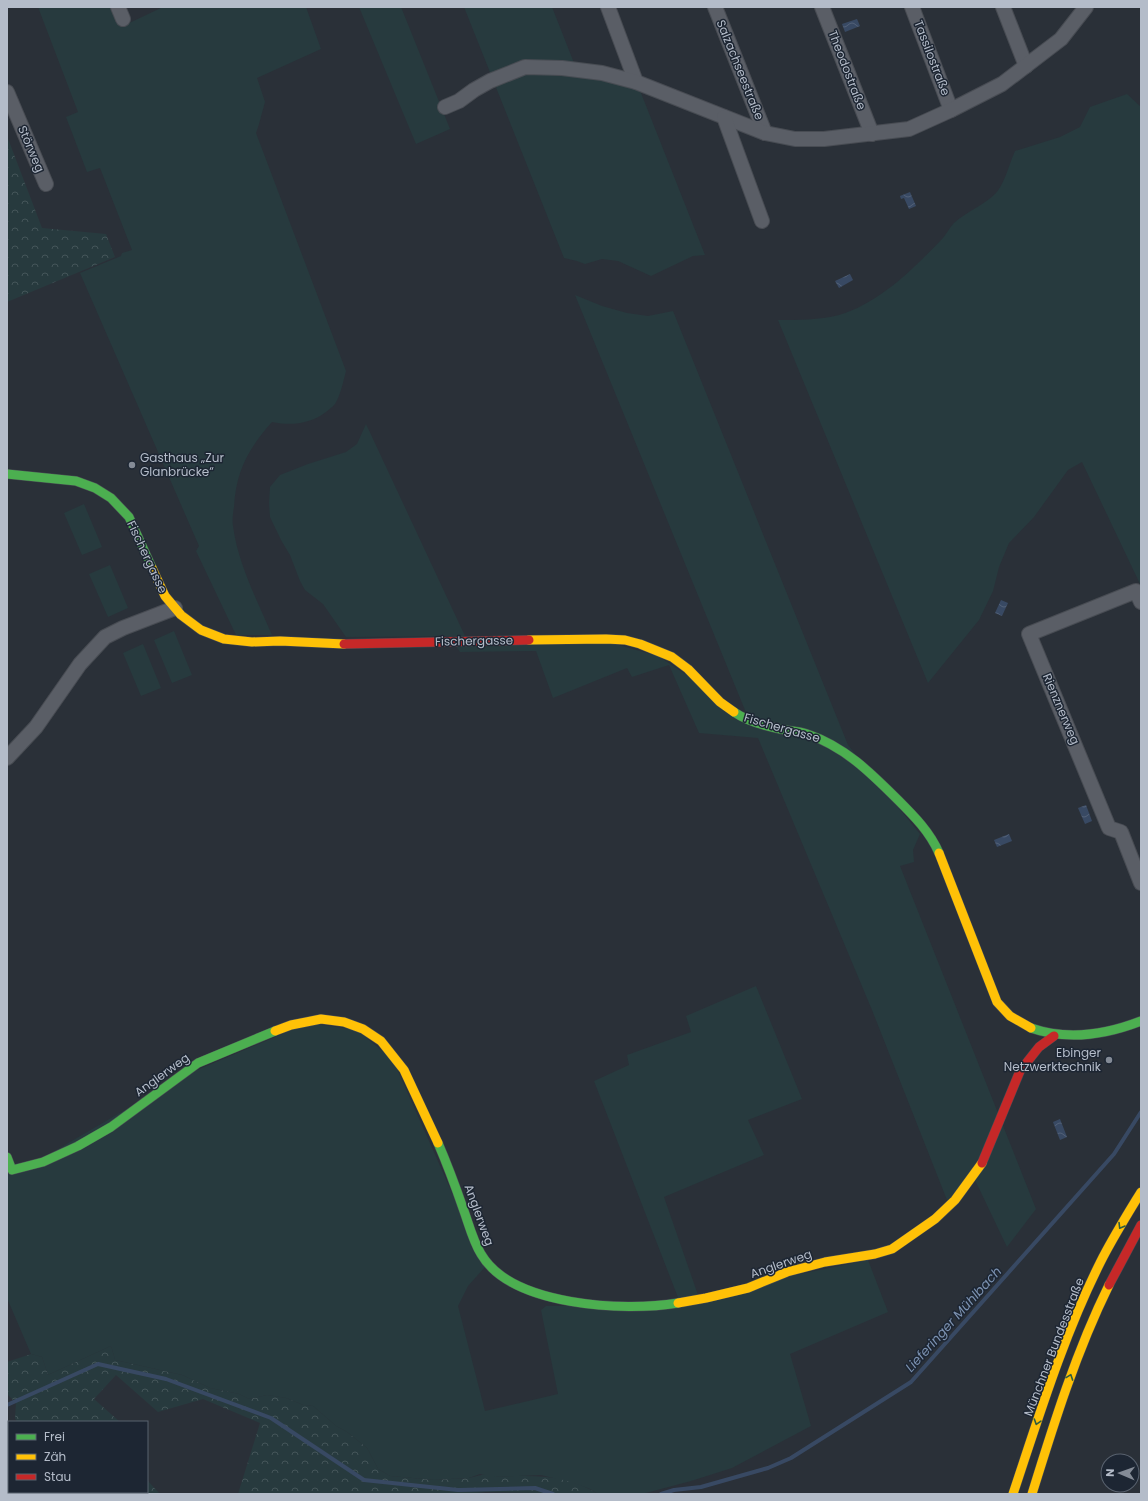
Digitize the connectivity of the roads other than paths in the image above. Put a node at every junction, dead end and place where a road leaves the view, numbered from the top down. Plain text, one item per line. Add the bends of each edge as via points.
1 (608, 7) edge
2 (715, 7) edge
3 (822, 7) edge
4 (912, 7) edge
5 (1003, 7) edge
6 (1086, 7) edge
7 (1026, 66) junction
8 (636, 82) junction
9 (7, 92) edge
10 (445, 106) dead end
11 (951, 110) junction
12 (724, 116) junction
13 (765, 133) junction
14 (872, 134) junction
15 (46, 184) dead end
16 (762, 221) dead end
17 (7, 474) edge
18 (1138, 596) edge
19 (175, 608) junction
20 (7, 758) edge
21 (1141, 883) edge
22 (1141, 1021) edge
23 (1054, 1036) junction
24 (7, 1157) edge
25 (1141, 1192) edge
26 (1141, 1225) edge
27 (1013, 1494) edge
28 (1032, 1494) edge

1 - 8 street
2 - 13 street, Salzachseestraße
3 - 14 street, Theodostraße
4 - 11 street, Tassilostraße
5 - 7 street
6 - 7 street via 1061,39
7 - 11 street via 1002,84
8 - 10 street via 602,73 525,67 490,81 459,101
8 - 12 street
9 - 15 street, Störweg
11 - 14 street via 909,128
12 - 13 street
12 - 16 street
13 - 14 street via 795,139
17 - 19 street, Fischergasse via 76,481 96,488 111,498 129,517 165,596
18 - 21 street, Rienznerweg via 1029,634 1109,828 1121,832
19 - 20 street via 104,637 80,664 36,727
19 - 23 street, Fischergasse via 201,630 224,639 252,642 327,644 606,638 640,644 672,657 688,668 720,702 743,718 779,729 805,733 832,744 856,760 884,786 934,841 997,1002 1005,1013 1030,1028
22 - 23 street, Fischergasse via 1100,1034
23 - 24 street, Anglerweg via 1039,1047 1020,1070 984,1160 955,1200 935,1219 892,1248 875,1254 825,1262 786,1272 748,1288 660,1306 607,1306 570,1301 516,1285 495,1271 481,1254 450,1170 404,1070 382,1041 363,1029 344,1022 321,1019 290,1025 198,1063 111,1127 43,1162 12,1170
25 -> 27 street, Münchner Bundesstraße via 1092,1280 1070,1330
28 -> 26 street via 1082,1344

